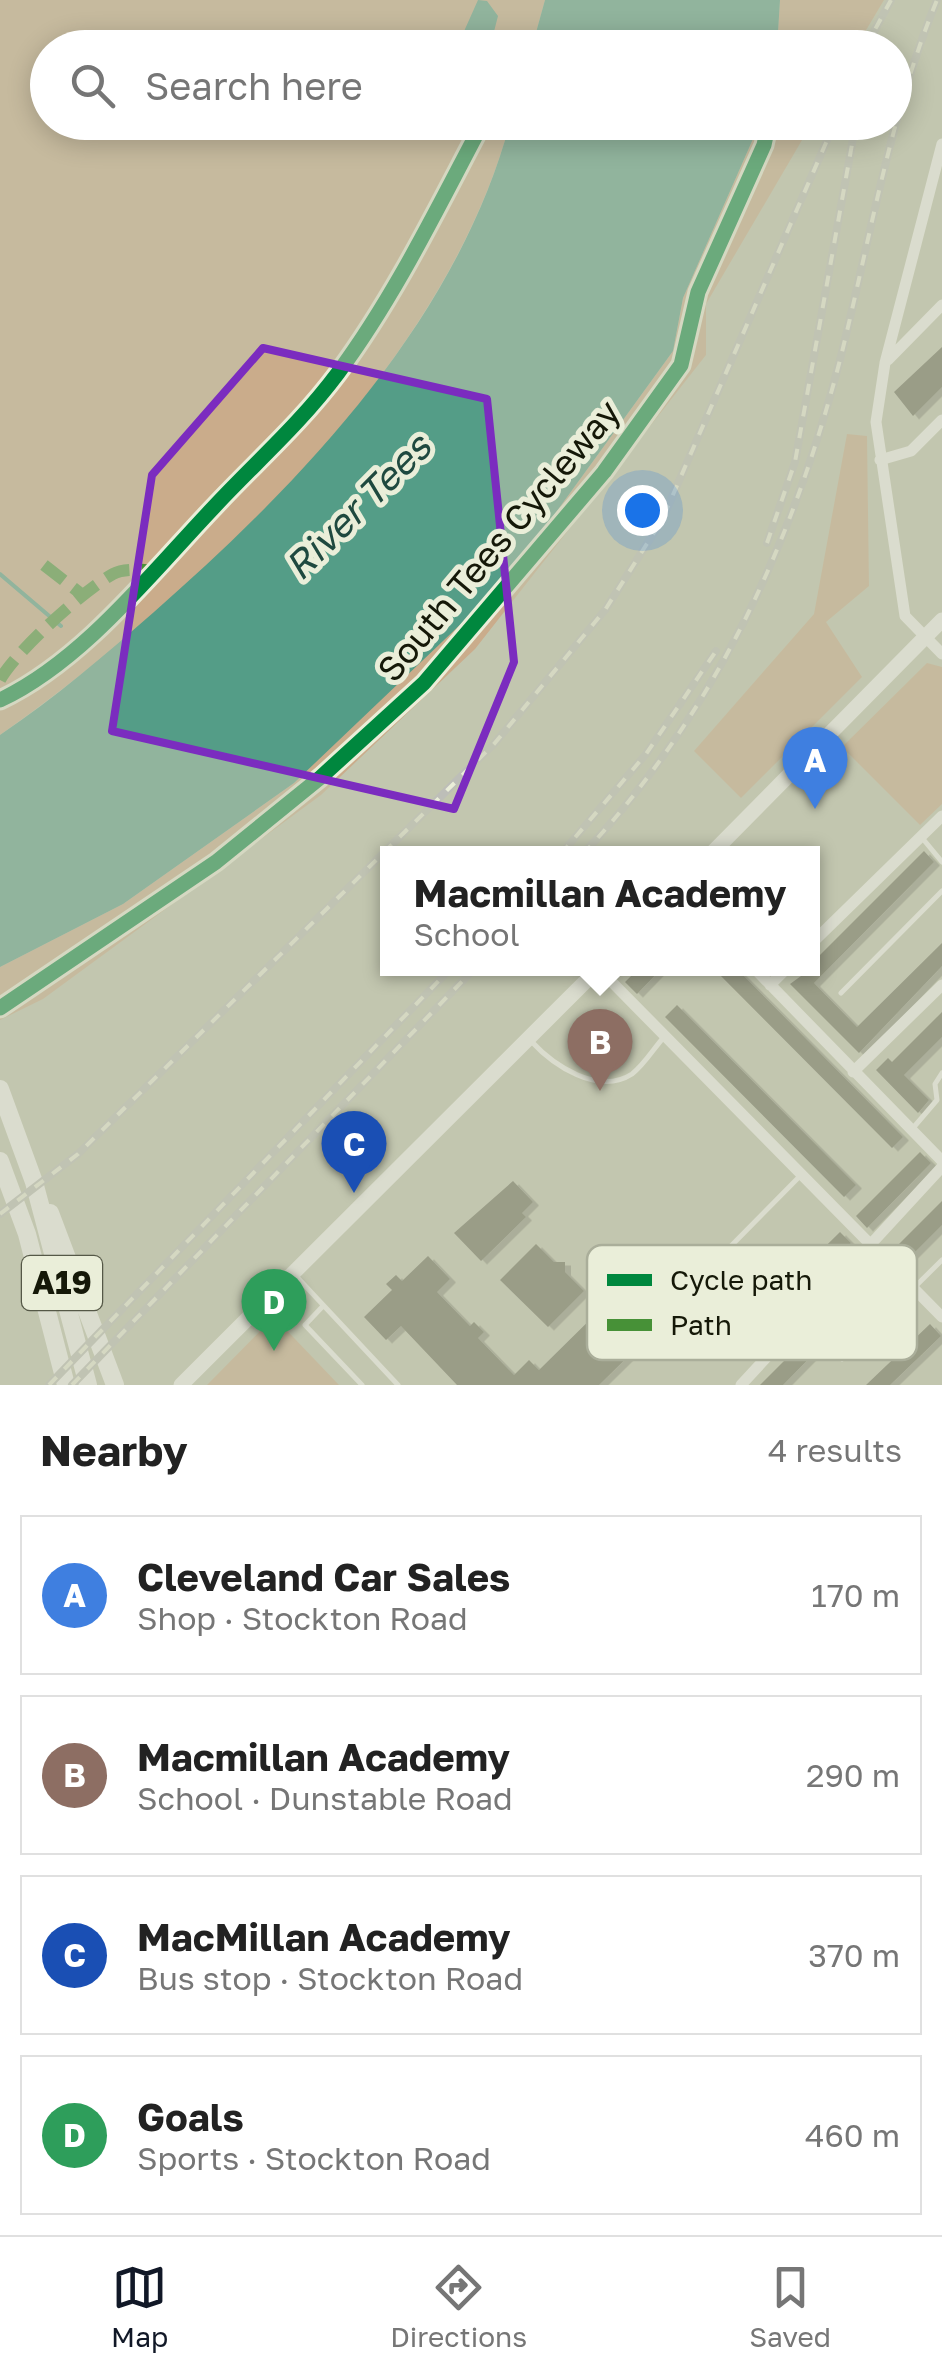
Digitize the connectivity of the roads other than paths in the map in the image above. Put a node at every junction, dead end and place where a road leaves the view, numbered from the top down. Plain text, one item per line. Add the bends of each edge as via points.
1 (942, 144) edge
2 (942, 190) edge
3 (927, 204) junction
4 (942, 305) edge
5 (885, 363) junction
6 (942, 420) edge
7 (880, 460) junction
8 (942, 620) edge
9 (925, 637) junction
10 (942, 654) edge
11 (942, 816) edge
12 (921, 836) junction
13 (719, 846) edge
14 (942, 862) edge
15 (942, 891) edge
16 (820, 935) edge
17 (592, 976) edge
18 (606, 976) edge
19 (762, 976) edge
20 (779, 976) edge
21 (770, 985) junction
22 (942, 986) edge
23 (842, 993) dead end
24 (664, 1036) junction
25 (528, 1039) junction
26 (853, 1072) junction
27 (942, 1073) edge
28 (0, 1090) edge
29 (911, 1130) junction
30 (0, 1161) edge
31 (942, 1164) edge
32 (801, 1175) junction
33 (34, 1182) junction
34 (868, 1244) joint
35 (732, 1245) edge
36 (942, 1260) edge
37 (294, 1274) junction
38 (917, 1285) edge
39 (917, 1291) edge
40 (323, 1306) junction
41 (942, 1317) edge
42 (764, 1360) edge
43 (66, 1385) edge
44 (88, 1385) edge
45 (115, 1385) edge
46 (181, 1385) edge
47 (362, 1385) edge
48 (398, 1385) edge
49 (741, 1385) edge

1 - 3 street
2 - 3 street
3 - 5 street
4 - 5 street
5 - 7 street via 876,422
6 - 7 street via 911,451
7 - 9 street via 906,616
8 - 9 main road
9 - 10 street
9 - 13 main road
11 - 12 street
12 - 14 lane
12 - 16 street
15 - 23 lane
17 - 25 main road
18 - 24 street
19 - 21 street
20 - 21 street
21 - 26 street
22 - 26 street
24 - 25 lane via 630,1076 603,1080 569,1073
24 - 32 street
25 - 37 main road
26 - 29 street
27 - 29 lane via 937,1100
28 - 33 highway, A19
29 - 31 street
30 - 43 highway, A19 via 28,1234
31 - 34 street
32 - 34 street
32 - 35 lane
33 - 44 highway, A19
33 - 45 highway via 64,1238
36 - 38 lane
37 - 40 lane
37 - 46 main road
39 - 41 street
40 - 47 lane via 304,1325
40 - 48 lane
42 - 49 street

